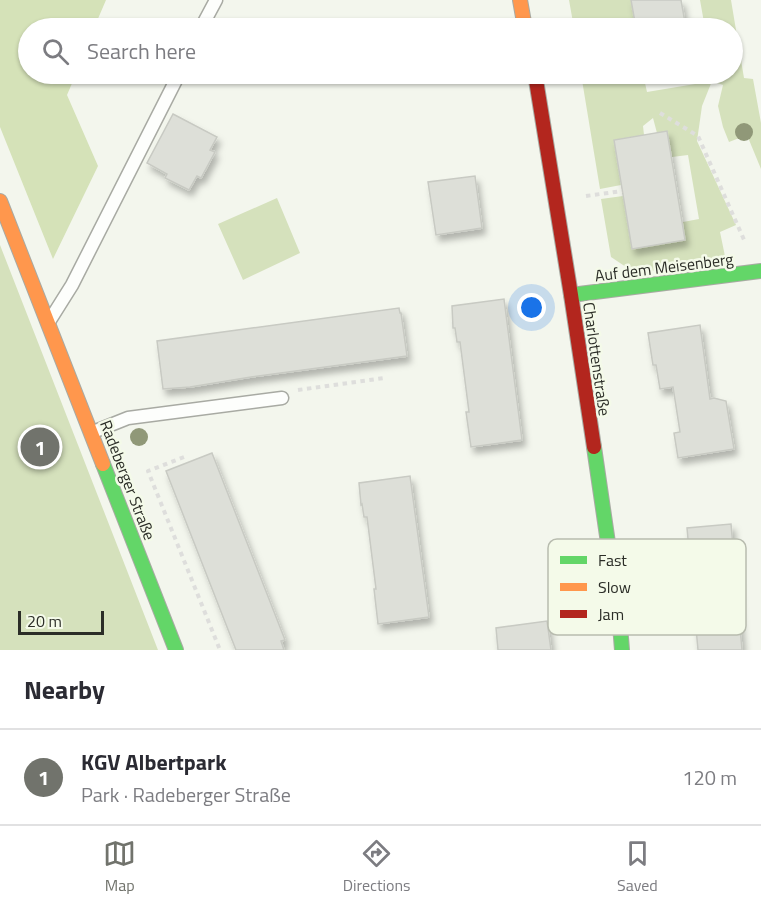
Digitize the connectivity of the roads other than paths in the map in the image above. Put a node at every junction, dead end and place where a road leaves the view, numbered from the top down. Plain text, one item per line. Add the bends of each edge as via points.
1 (216, 0) edge
2 (520, 0) edge
3 (206, 18) edge
4 (523, 18) edge
5 (174, 84) edge
6 (537, 84) edge
7 (0, 201) edge
8 (755, 272) edge
9 (571, 295) junction
10 (49, 322) junction
11 (282, 398) road end
12 (92, 432) junction
13 (607, 539) edge
14 (621, 635) edge
15 (176, 650) edge
16 (622, 650) edge

1 - 3 lane
2 - 4 street
5 - 10 lane via 72,285
6 - 9 street, Charlottenstraße
7 - 10 street, Radeberger Straße
8 - 9 street, Auf dem Meisenberg
9 - 13 street, Charlottenstraße
10 - 12 street, Radeberger Straße
11 - 12 lane via 128,418
12 - 15 street, Radeberger Straße
14 - 16 street, Charlottenstraße

